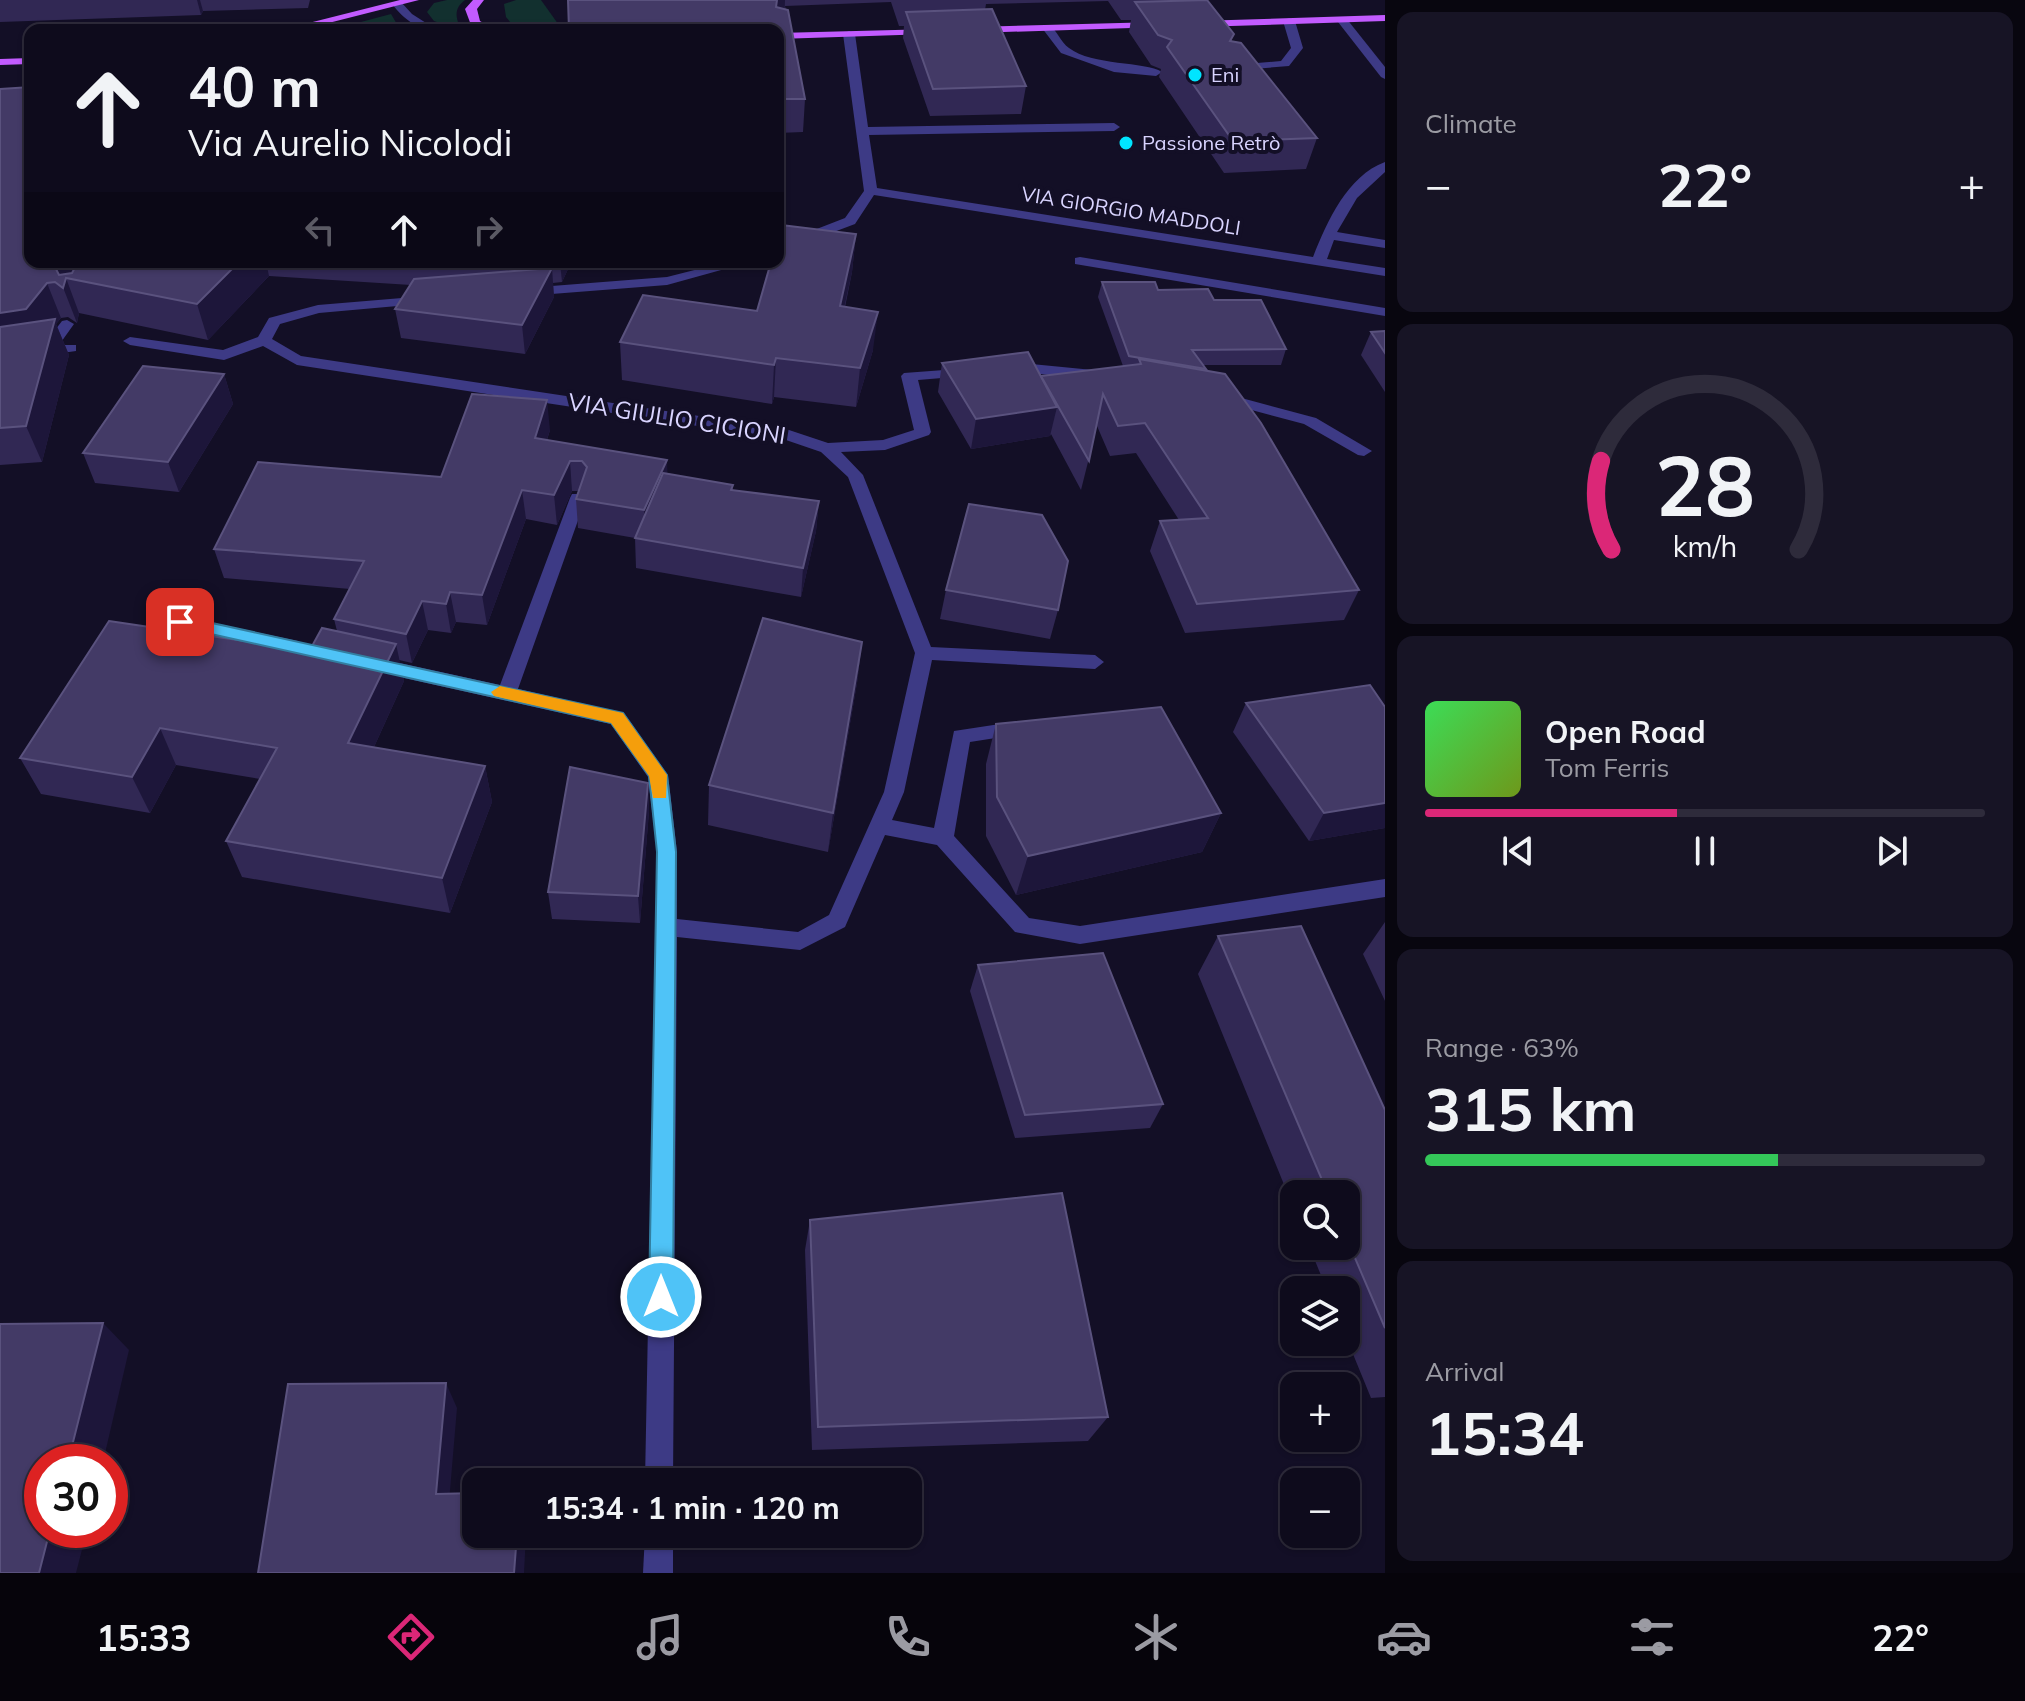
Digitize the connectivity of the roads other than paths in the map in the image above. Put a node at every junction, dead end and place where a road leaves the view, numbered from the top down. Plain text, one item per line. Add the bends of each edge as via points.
1 (414, 0) edge
2 (479, 0) edge
3 (397, 4) junction
4 (1385, 18) edge
5 (1342, 20) junction
6 (1289, 21) junction
7 (315, 24) edge
8 (421, 24) edge
9 (477, 24) edge
10 (1184, 24) edge
11 (1169, 25) edge
12 (1048, 28) junction
13 (941, 31) edge
14 (957, 31) edge
15 (849, 34) junction
16 (784, 36) edge
17 (1378, 59) edge
18 (24, 61) edge
19 (0, 62) edge
20 (1229, 69) edge
21 (1156, 72) dead end
22 (1385, 75) edge
23 (1114, 127) dead end
24 (863, 131) junction
25 (1385, 166) edge
26 (871, 191) junction
27 (1329, 235) junction
28 (1385, 244) edge
29 (784, 247) edge
30 (1319, 260) junction
31 (1080, 261) dead end
32 (719, 268) edge
33 (1385, 272) edge
34 (513, 293) edge
35 (451, 298) edge
36 (1385, 312) edge
37 (67, 324) dead end
38 (264, 340) junction
39 (130, 341) dead end
40 (71, 348) dead end
41 (47, 351) junction
42 (0, 357) edge
43 (1106, 377) edge
44 (1208, 394) edge
45 (827, 448) junction
46 (1364, 451) dead end
47 (578, 498) edge
48 (180, 622) dead end
49 (320, 652) edge
50 (924, 653) junction
51 (351, 659) edge
52 (1095, 662) dead end
53 (507, 693) junction
54 (1037, 726) edge
55 (879, 826) junction
56 (943, 838) junction
57 (1385, 888) edge
58 (664, 927) junction
59 (659, 1468) edge
60 (659, 1548) edge
61 (658, 1573) edge

1 - 3 main road
2 - 9 main road via 471,9
3 - 7 main road
3 - 8 street
4 - 5 main road
5 - 6 main road
5 - 17 street
6 - 10 main road
6 - 20 street via 1297,48 1285,64
11 - 12 main road
12 - 14 main road
12 - 21 street via 1065,51 1114,68
13 - 15 main road
15 - 16 main road
15 - 24 street
17 - 22 street
18 - 19 main road
23 - 24 street
24 - 26 street
25 - 27 street via 1338,211
26 - 29 street via 850,221
26 - 30 street, VIA GIORGIO MADDOLI
27 - 28 street
27 - 30 street
30 - 33 street, VIA GIORGIO MADDOLI
31 - 36 street
32 - 34 street via 667,281
35 - 38 street via 318,309 274,321
37 - 41 street
38 - 39 street via 224,355
38 - 45 street, VIA GIULIO CICIONI via 297,360 786,434
40 - 41 street
41 - 42 street
43 - 45 street via 1018,366 909,376 923,432 885,445
44 - 46 street via 1310,421
45 - 50 street, VIA GIULIO CICIONI via 855,475
47 - 53 street
48 - 49 street
50 - 52 street
50 - 55 street via 894,792
51 - 53 street
53 - 58 street via 617,718 658,775 667,852
54 - 56 street via 961,736
55 - 56 street
55 - 58 street via 837,921 800,941
56 - 57 street via 1023,926 1080,935
58 - 59 street
60 - 61 street

